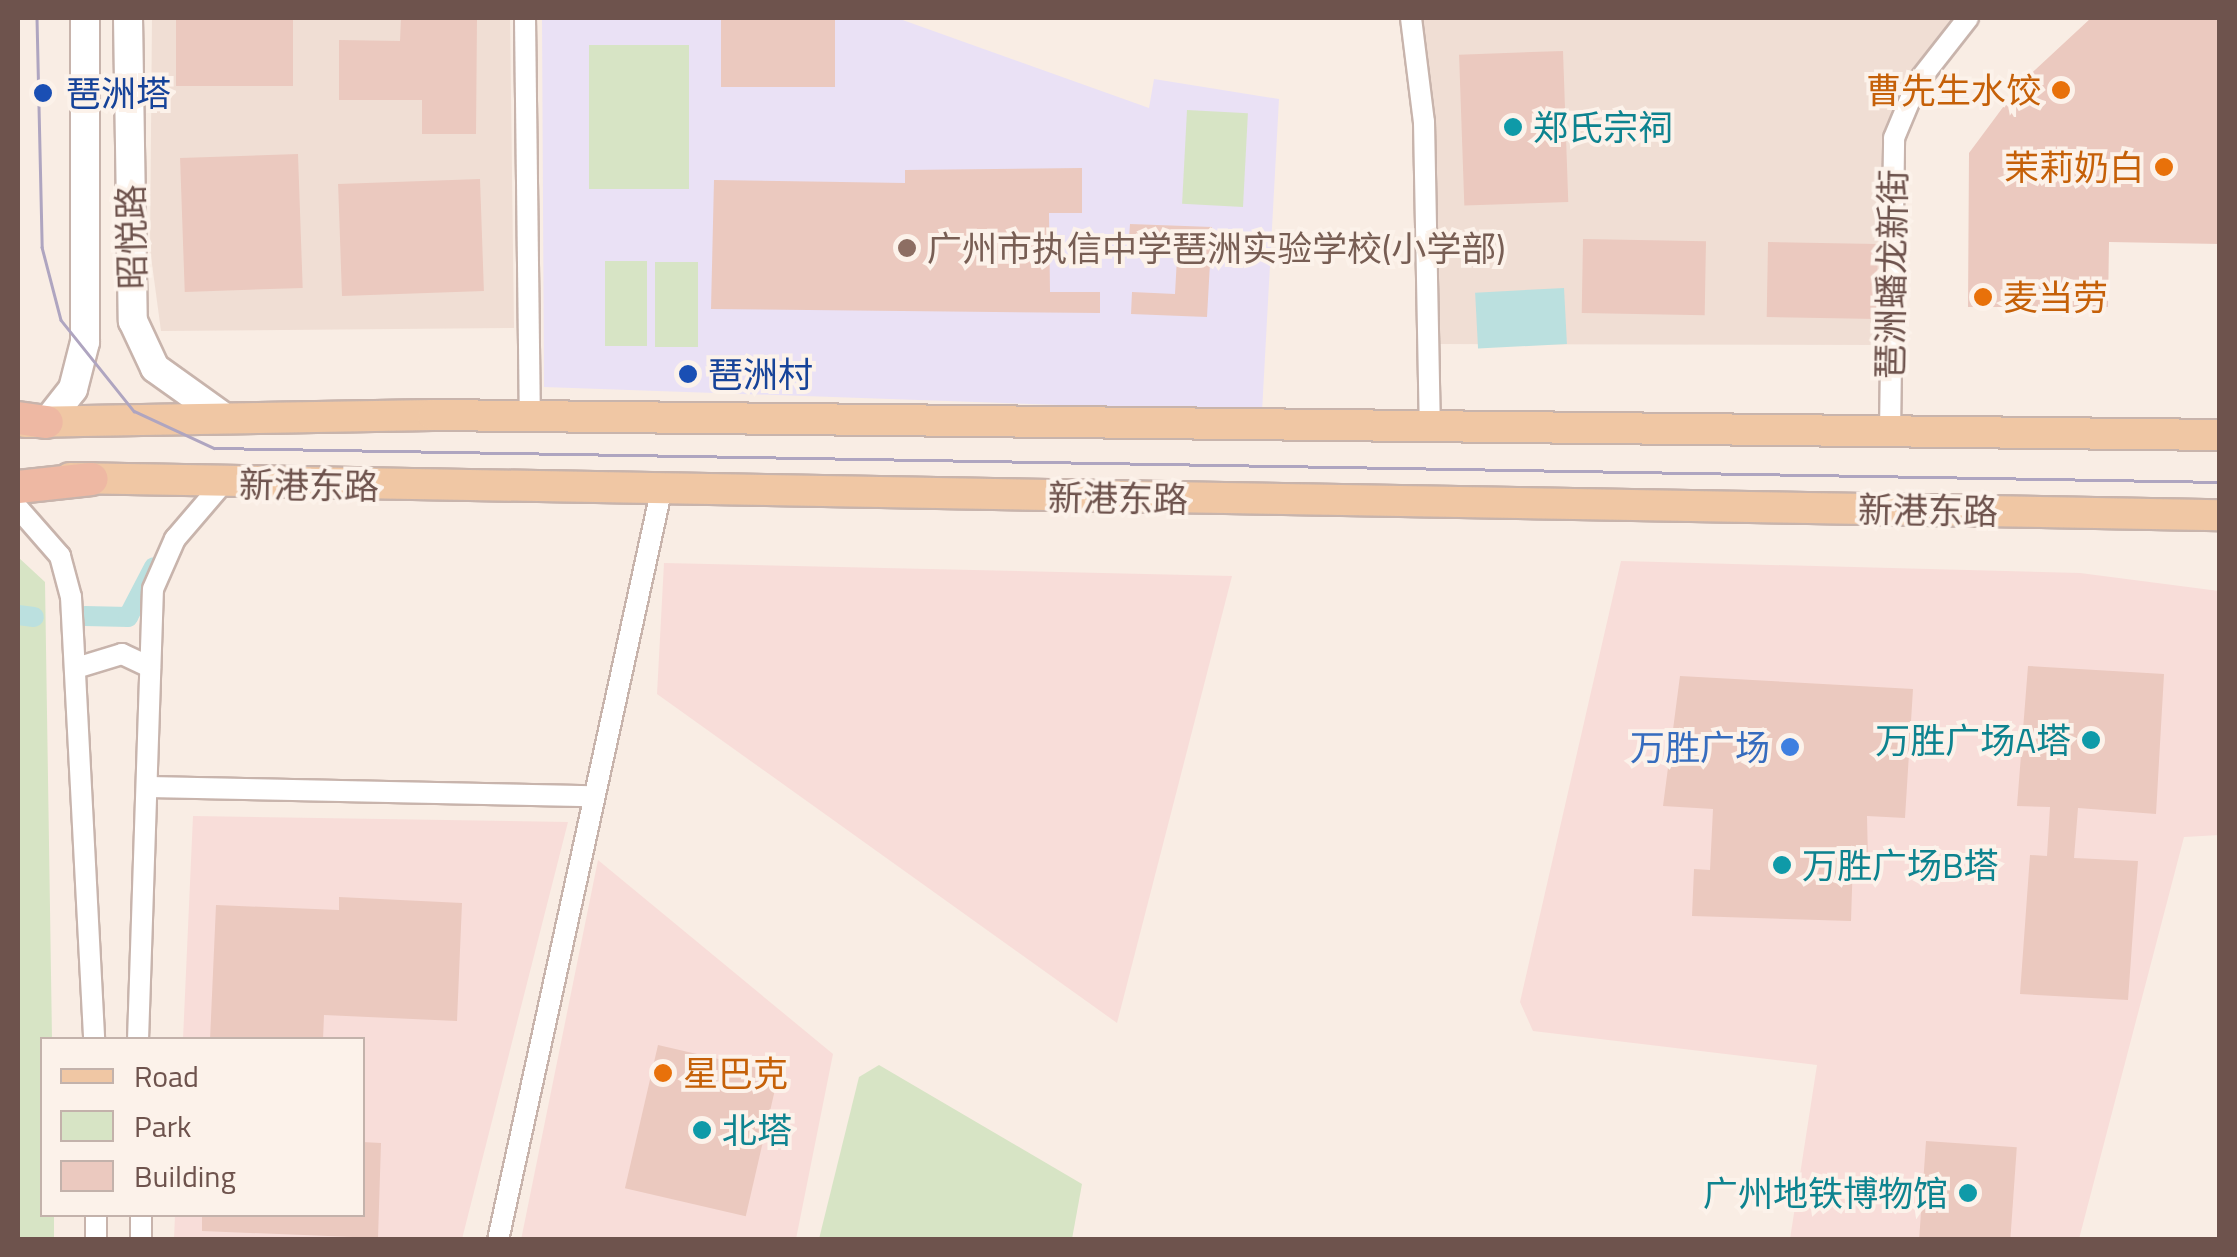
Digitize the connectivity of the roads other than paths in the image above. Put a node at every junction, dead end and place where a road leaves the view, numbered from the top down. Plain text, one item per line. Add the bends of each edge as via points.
1 (85, 18) edge
2 (128, 18) edge
3 (525, 18) edge
4 (1411, 18) edge
5 (1968, 18) edge
6 (222, 416) junction
7 (530, 416) junction
8 (27, 421) edge
9 (1430, 428) junction
10 (1890, 433) junction
11 (2220, 435) edge
12 (18, 474) edge
13 (92, 479) junction
14 (224, 484) junction
15 (18, 485) edge
16 (661, 492) junction
17 (18, 508) edge
18 (2220, 515) edge
19 (150, 667) junction
20 (76, 668) junction
21 (147, 786) junction
22 (594, 796) junction
23 (94, 1037) edge
24 (138, 1037) edge
25 (498, 1240) edge

1 - 8 main road, 昭悦路 via 84,342 74,389
2 - 6 main road, 昭悦路 via 133,321 155,368
3 - 7 street
4 - 9 street via 1424,122
5 - 10 street, 琶洲蟠龙新街 via 1917,83 1894,138
6 - 7 main road, 新港东路
6 - 8 main road, 新港东路
7 - 9 main road, 新港东路
9 - 10 main road, 新港东路
10 - 11 main road, 新港东路
12 - 13 main road, 新港东路
13 - 14 main road, 新港东路
13 - 15 highway
14 - 16 main road, 新港东路
14 - 19 street via 159,568
16 - 18 main road, 新港东路
16 - 22 street
17 - 20 street via 60,556
19 - 20 street via 122,654
19 - 21 street
20 - 23 street
21 - 22 street
21 - 24 street
22 - 25 street

